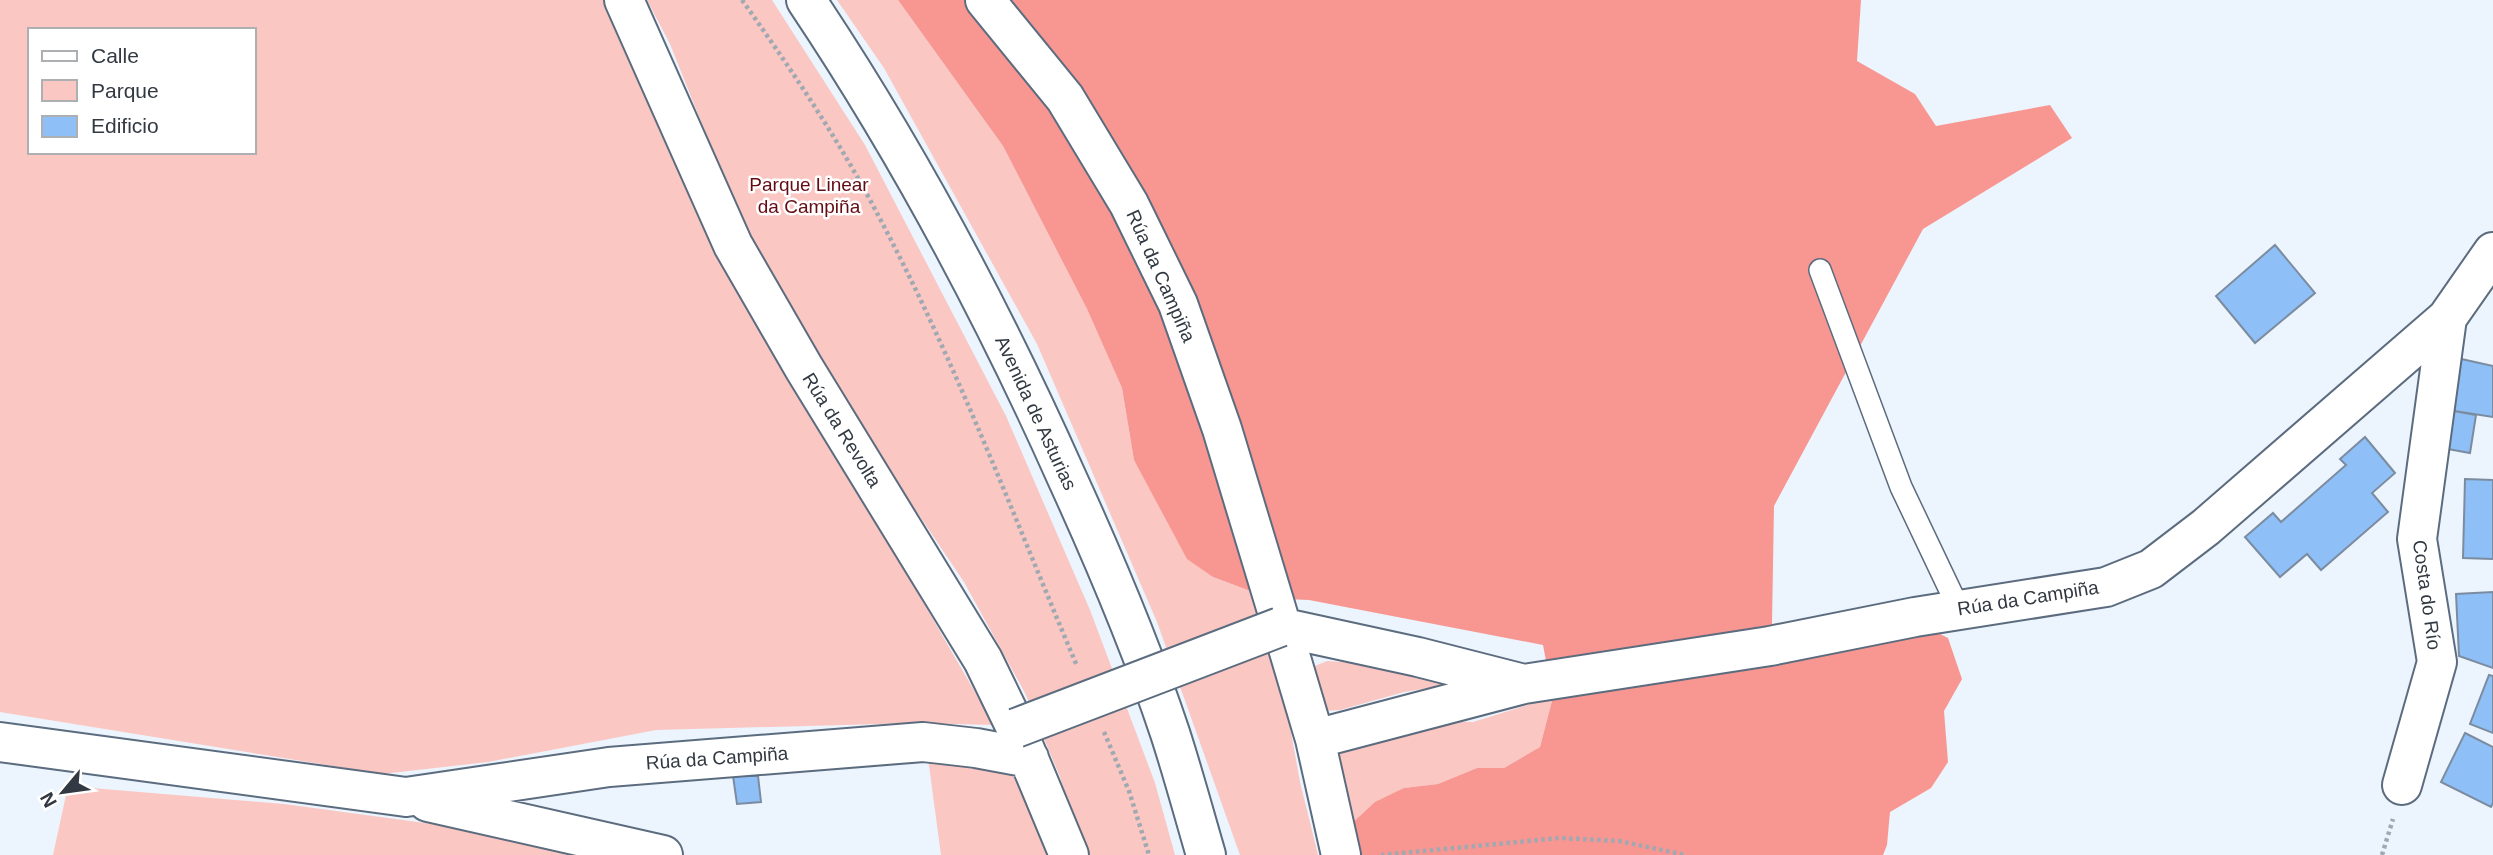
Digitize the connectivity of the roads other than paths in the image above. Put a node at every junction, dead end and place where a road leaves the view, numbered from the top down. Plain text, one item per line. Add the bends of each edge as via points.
1 (624, 0) edge
2 (806, 0) edge
3 (985, 0) edge
4 (2493, 252) edge
5 (1820, 270) dead end
6 (2447, 318) junction
7 (1959, 610) junction
8 (1280, 628) junction
9 (1524, 684) junction
10 (1315, 739) junction
11 (0, 741) edge
12 (1022, 743) junction
13 (2402, 785) dead end
14 (406, 797) junction
15 (663, 855) edge
16 (1069, 855) edge
17 (1206, 855) edge
18 (1341, 855) edge

1 - 12 street, Rúa da Revolta via 733,245 983,660
2 - 17 street, Avenida de Asturias via 903,156 1040,417 1129,623 1170,733
3 - 8 street, Rúa da Campiña via 1065,98 1129,204 1178,304 1222,429
4 - 6 street, Rúa da Campiña
5 - 7 lane via 1901,487
6 - 7 street, Rúa da Campiña via 2206,527 2151,569 2106,587
6 - 13 street, Costa do Río via 2417,540 2437,662
7 - 9 street, Rúa da Campiña via 1770,646
8 - 9 street, Rúa da Campiña
8 - 10 street
8 - 12 street, bridge
9 - 10 street, Rúa da Campiña
10 - 18 street
11 - 14 street, Rúa da Campiña
12 - 14 street, Rúa da Campiña via 976,748 923,742 609,766
12 - 16 street, Rúa da Revolta
14 - 15 street, Rúa da Campiña

